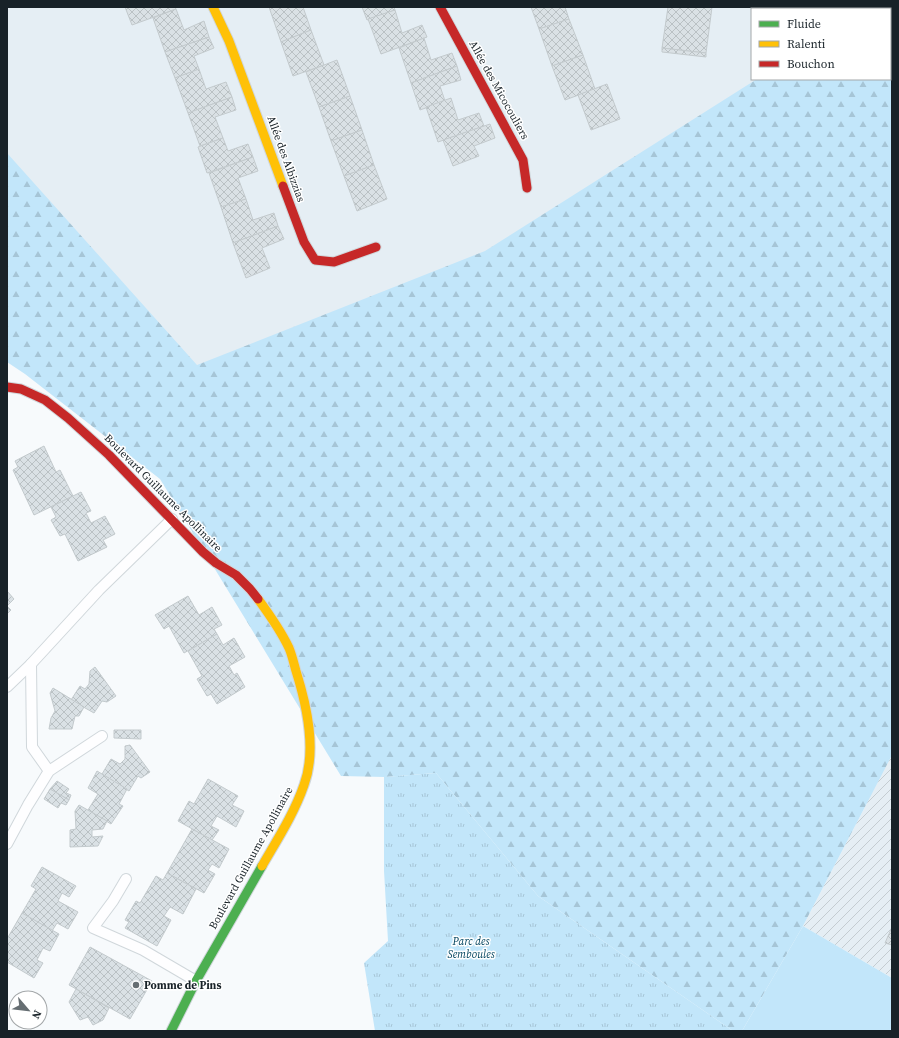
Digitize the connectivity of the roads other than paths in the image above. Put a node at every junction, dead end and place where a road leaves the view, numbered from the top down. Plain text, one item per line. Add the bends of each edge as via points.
1 (212, 7) edge
2 (440, 7) edge
3 (526, 188) dead end
4 (376, 247) dead end
5 (7, 387) edge
6 (172, 519) junction
7 (31, 664) junction
8 (7, 687) edge
9 (102, 736) dead end
10 (49, 771) junction
11 (7, 844) edge
12 (126, 879) dead end
13 (196, 982) junction
14 (171, 1031) edge

1 - 4 street, Allée des Albizzias via 229,41 304,242 315,260 334,262
2 - 3 street, Allée des Micocouliers via 523,160
5 - 6 street, Boulevard Guillaume Apollinaire via 21,389 45,400 68,418 109,455
6 - 7 lane via 100,590
6 - 13 street, Boulevard Guillaume Apollinaire via 203,552 236,575 271,617 292,656 303,692 310,740 310,761 305,784 294,810
7 - 8 lane
7 - 10 lane via 32,747
9 - 10 lane
10 - 11 lane
12 - 13 lane via 94,928 143,950
13 - 14 street, Boulevard Guillaume Apollinaire

